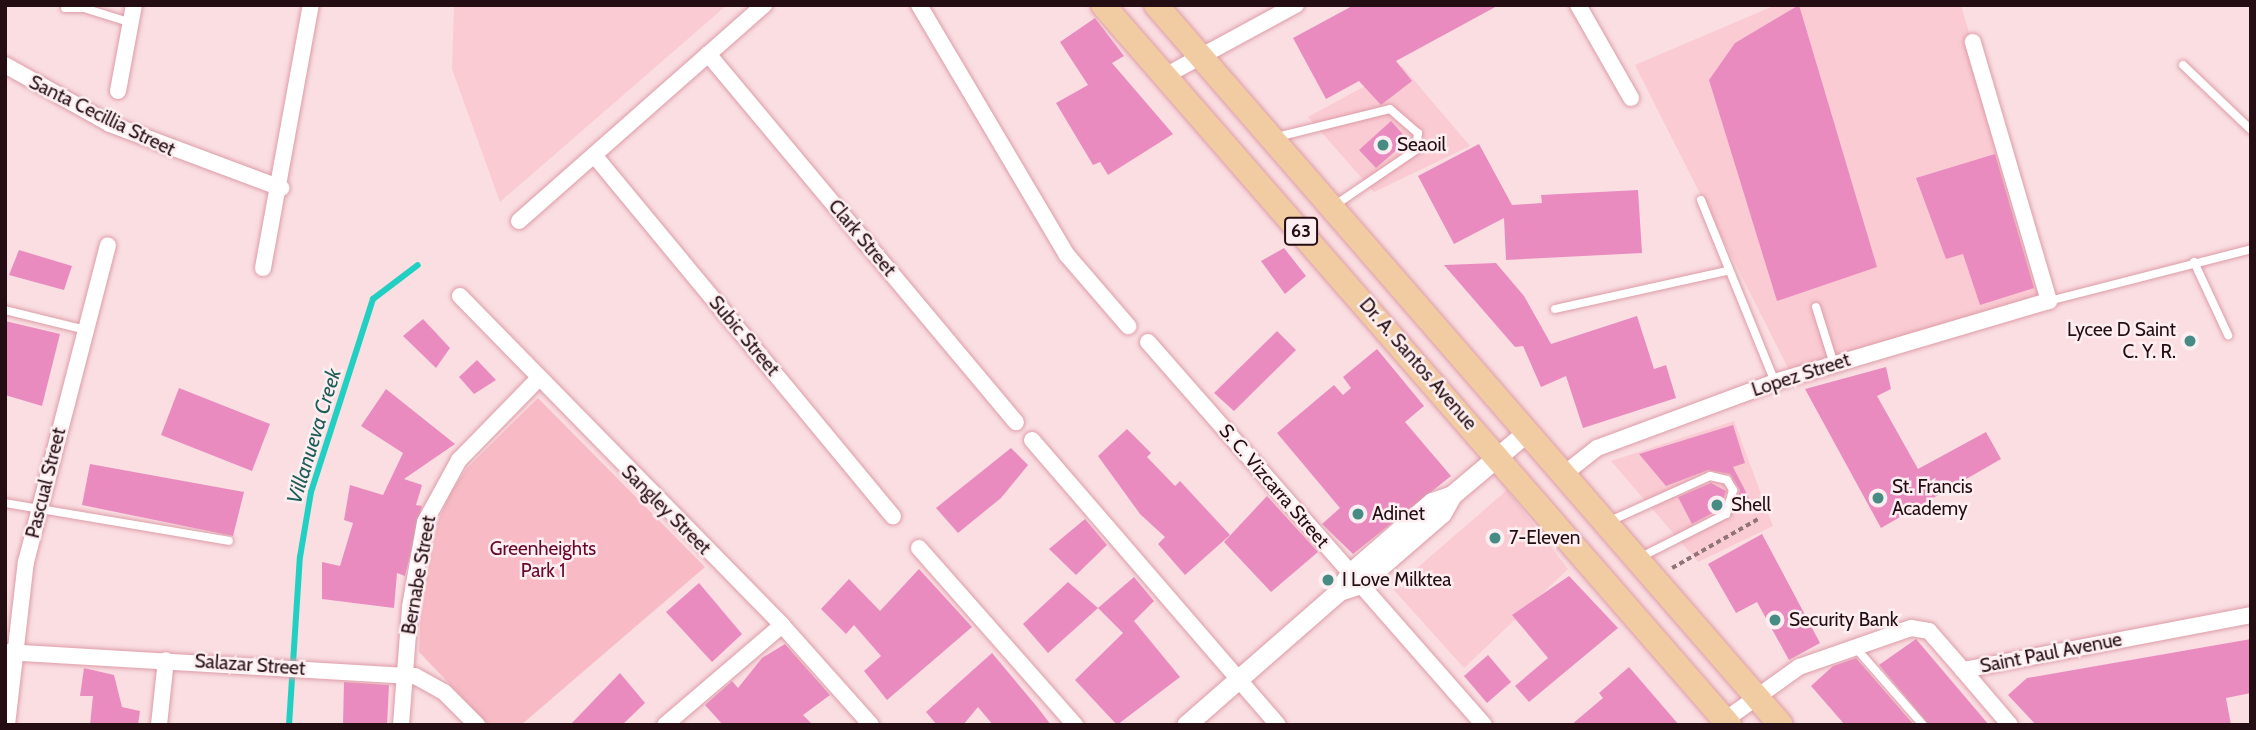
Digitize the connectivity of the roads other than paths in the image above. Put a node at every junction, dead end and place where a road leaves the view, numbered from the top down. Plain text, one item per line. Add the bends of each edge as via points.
1 (134, 5) edge
2 (312, 5) edge
3 (764, 5) edge
4 (919, 5) edge
5 (1103, 5) edge
6 (1156, 5) edge
7 (1296, 5) edge
8 (1578, 5) edge
9 (65, 8) dead end
10 (132, 23) junction
11 (1973, 42) dead end
12 (708, 54) junction
13 (1201, 56) junction
14 (5, 65) edge
15 (2183, 65) dead end
16 (1165, 76) junction
17 (118, 91) dead end
18 (1631, 99) dead end
19 (2251, 130) edge
20 (1272, 138) junction
21 (594, 155) junction
22 (281, 188) junction
23 (1701, 200) dead end
24 (1332, 207) junction
25 (519, 221) dead end
26 (108, 246) dead end
27 (2251, 249) edge
28 (2194, 262) junction
29 (263, 268) dead end
30 (1727, 271) junction
31 (460, 296) dead end
32 (2049, 301) junction
33 (1816, 307) dead end
34 (1555, 309) dead end
35 (5, 310) edge
36 (1128, 326) dead end
37 (86, 330) junction
38 (2228, 335) dead end
39 (1148, 342) dead end
40 (1834, 364) junction
41 (537, 380) junction
42 (1775, 382) junction
43 (1016, 422) dead end
44 (1528, 431) junction
45 (1032, 440) dead end
46 (1499, 457) junction
47 (1564, 474) junction
48 (5, 503) edge
49 (40, 508) junction
50 (893, 516) dead end
51 (1608, 523) junction
52 (229, 541) dead end
53 (919, 548) dead end
54 (1639, 558) junction
55 (1355, 578) junction
56 (2251, 615) edge
57 (782, 625) junction
58 (1853, 645) junction
59 (9, 652) edge
60 (166, 660) junction
61 (1963, 670) junction
62 (405, 676) junction
63 (1239, 681) junction
64 (1756, 695) junction
65 (1727, 722) edge
66 (7, 725) edge
67 (159, 725) edge
68 (401, 725) edge
69 (477, 725) edge
70 (665, 725) edge
71 (871, 725) edge
72 (1075, 725) edge
73 (1186, 725) edge
74 (1278, 725) edge
75 (1484, 725) edge
76 (1781, 725) edge
77 (1923, 725) edge
78 (2010, 725) edge

1 - 10 street
2 - 22 street
3 - 12 street
4 - 36 street via 1068,255
5 - 16 main road, Dr. A. Santos Avenue / 63
6 - 13 main road, Dr. A. Santos Avenue / 63
7 - 13 street
8 - 18 street
9 - 10 lane via 90,9
10 - 17 street
11 - 32 street
12 - 21 street
12 - 43 street, Clark Street
13 - 16 street
13 - 20 main road, Dr. A. Santos Avenue / 63
14 - 22 street, Santa Cecillia Street via 110,124
15 - 19 lane
16 - 46 main road, Dr. A. Santos Avenue / 63
20 - 24 main road, Dr. A. Santos Avenue / 63
20 - 24 lane via 1391,109 1418,133 1416,150
21 - 25 street
21 - 50 street, Subic Street
22 - 29 street
23 - 30 lane
24 - 44 main road, Dr. A. Santos Avenue / 63
26 - 37 street, Pascual Street
27 - 28 lane
28 - 32 lane
28 - 38 lane
30 - 34 lane
30 - 42 lane
31 - 41 street, Sangley Street
32 - 40 street, Lopez Street
33 - 40 lane
35 - 37 lane
37 - 49 street, Pascual Street
39 - 55 street, S. C. Vizcarra Street
40 - 42 street, Lopez Street
41 - 57 street, Sangley Street
41 - 62 street, Bernabe Street via 459,460 440,489 423,534
42 - 47 street, Lopez Street via 1597,448
44 - 46 street
44 - 47 main road, Dr. A. Santos Avenue / 63
45 - 63 street
46 - 55 street via 1452,495 1442,513
46 - 65 main road, Dr. A. Santos Avenue / 63
47 - 51 main road, Dr. A. Santos Avenue / 63
48 - 49 lane
49 - 52 lane
49 - 59 street, Pascual Street
51 - 54 main road, Dr. A. Santos Avenue / 63
51 - 54 lane via 1710,476 1727,480 1733,490 1726,514
53 - 72 street
54 - 64 main road, Dr. A. Santos Avenue / 63
55 - 63 street
55 - 75 street, S. C. Vizcarra Street
56 - 61 street, Saint Paul Avenue
57 - 70 street
57 - 71 street, Sangley Street
58 - 61 street, Saint Paul Avenue via 1920,627
58 - 64 street, Saint Paul Avenue via 1799,667
58 - 77 lane
59 - 60 street, Salazar Street
59 - 66 street, Pascual Street
60 - 62 street, Salazar Street
60 - 67 street
61 - 78 street
62 - 68 street, Bernabe Street
62 - 69 street, Salazar Street via 428,681
63 - 73 street
63 - 74 street
64 - 65 street, Saint Paul Avenue
64 - 76 main road, Dr. A. Santos Avenue / 63

